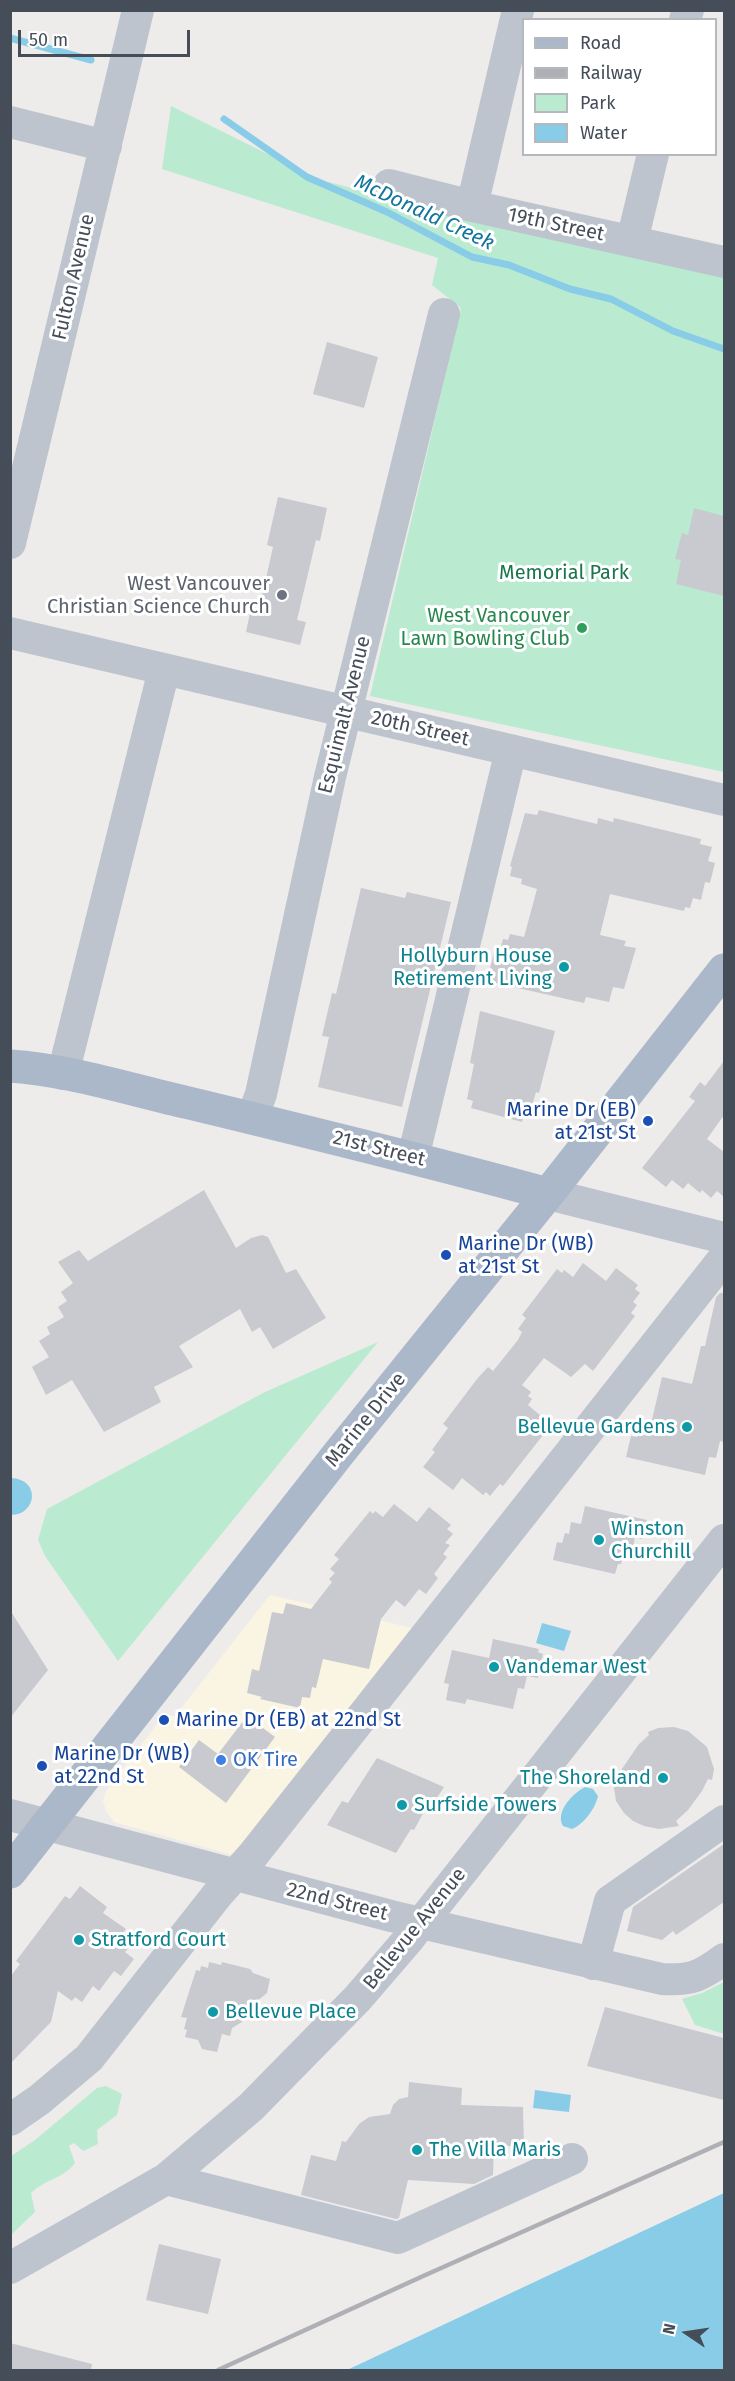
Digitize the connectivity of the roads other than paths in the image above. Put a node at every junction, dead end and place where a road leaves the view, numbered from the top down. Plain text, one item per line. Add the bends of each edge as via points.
1 (138, 10) edge
2 (519, 10) edge
3 (10, 122) edge
4 (106, 146) junction
5 (653, 156) edge
6 (389, 185) dead end
7 (472, 206) junction
8 (632, 242) junction
9 (724, 262) edge
10 (444, 314) dead end
11 (10, 543) edge
12 (10, 633) edge
13 (164, 669) junction
14 (346, 712) junction
15 (511, 750) junction
16 (724, 800) edge
17 (724, 970) edge
18 (17, 1064) edge
19 (63, 1074) junction
20 (252, 1118) junction
21 (413, 1158) junction
22 (548, 1194) junction
23 (724, 1238) edge
24 (724, 1258) edge
25 (724, 1540) edge
26 (10, 1815) edge
27 (724, 1821) edge
28 (48, 1825) junction
29 (10, 1872) edge
30 (234, 1876) junction
31 (421, 1923) junction
32 (593, 1964) junction
33 (713, 1967) edge
34 (10, 2120) edge
35 (572, 2159) dead end
36 (166, 2179) junction
37 (10, 2268) edge

1 - 4 street, Fulton Avenue
2 - 7 street
3 - 4 street
4 - 11 street, Fulton Avenue
5 - 8 street
6 - 7 street, 19th Street
7 - 8 street, 19th Street
8 - 9 street, 19th Street
10 - 14 street, Esquimalt Avenue
12 - 13 street, 20th Street
13 - 14 street, 20th Street
13 - 19 street
14 - 15 street, 20th Street
14 - 20 street, Esquimalt Avenue via 261,1094
15 - 16 street, 20th Street
15 - 21 street
17 - 22 main road, Marine Drive
18 - 19 main road, 21st Street
19 - 20 main road, 21st Street
20 - 21 main road, 21st Street
21 - 22 main road, 21st Street
22 - 23 street, 21st Street
22 - 28 main road, Marine Drive
24 - 30 street
25 - 31 street, Bellevue Avenue
26 - 28 street, 22nd Street
27 - 32 street via 610,1901
28 - 29 main road, Marine Drive
28 - 30 street, 22nd Street
30 - 31 street, 22nd Street
30 - 34 street via 89,2058
31 - 32 street, 22nd Street
31 - 36 street, Bellevue Avenue via 357,1999 251,2107
32 - 33 street, 22nd Street via 682,1981
35 - 36 street via 398,2238
36 - 37 street, Bellevue Avenue

